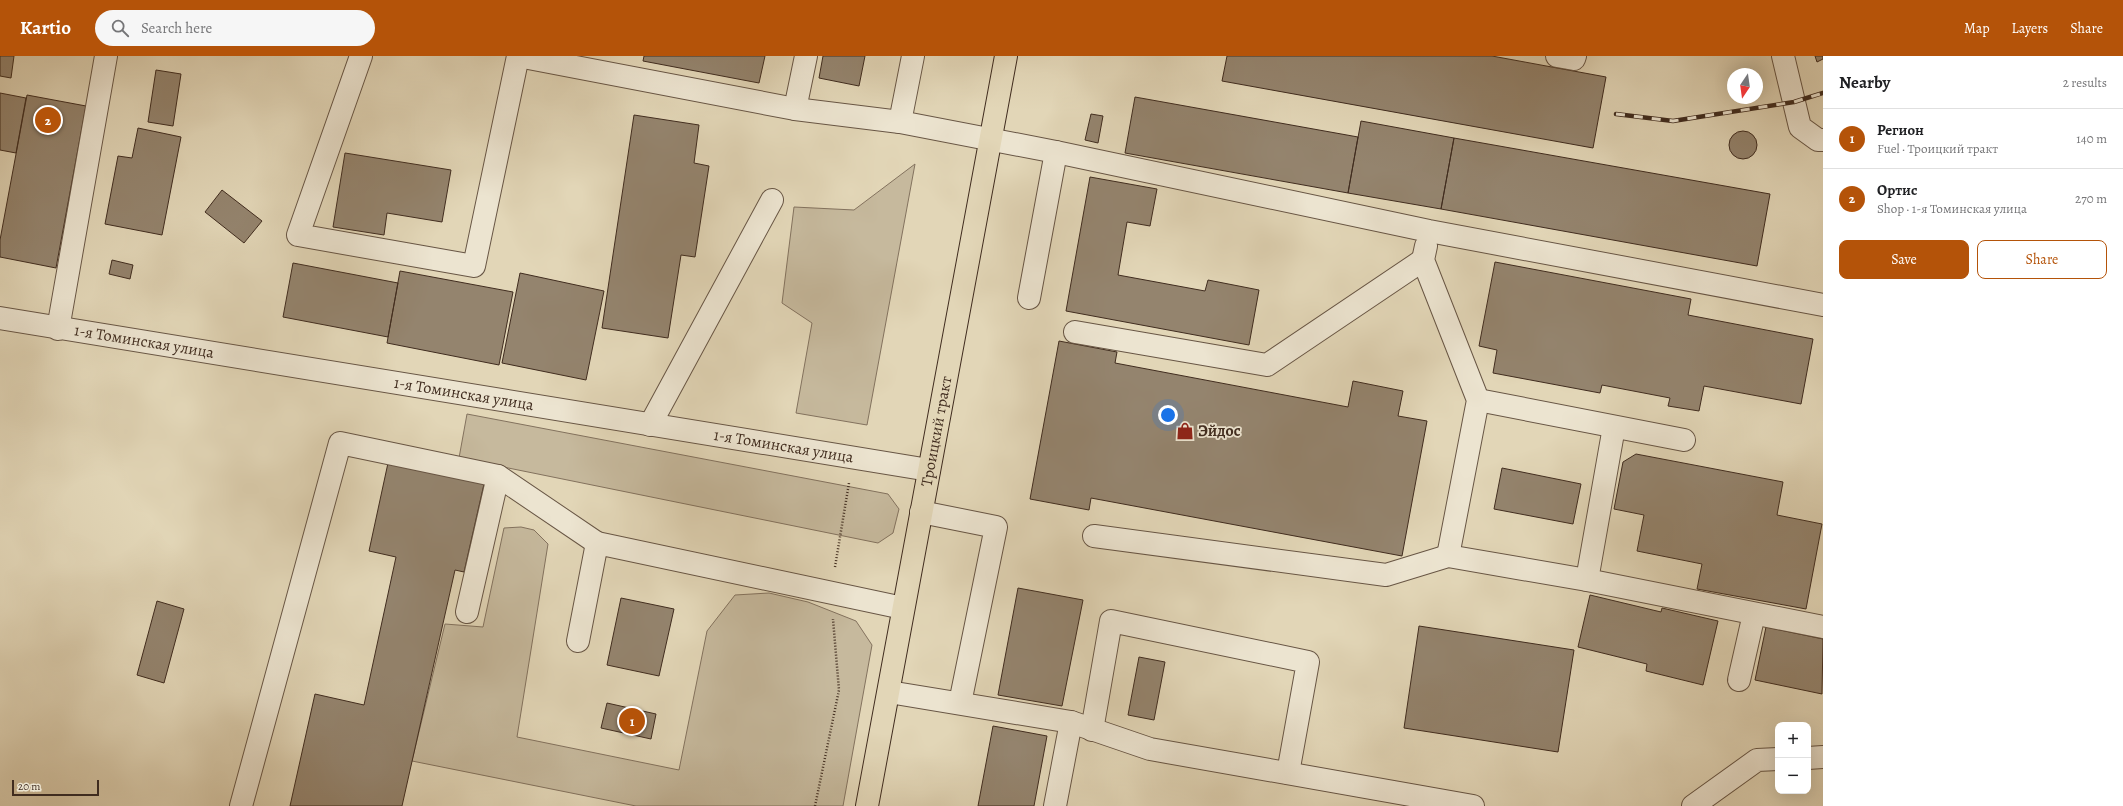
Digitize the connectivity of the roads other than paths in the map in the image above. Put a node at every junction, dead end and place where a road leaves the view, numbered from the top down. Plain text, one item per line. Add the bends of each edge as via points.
1 (106, 56) edge
2 (360, 56) edge
3 (518, 56) edge
4 (806, 56) edge
5 (912, 56) edge
6 (1006, 56) edge
7 (1557, 56) edge
8 (1575, 56) edge
9 (1783, 56) edge
10 (795, 109) junction
11 (900, 122) junction
12 (991, 140) junction
13 (1823, 140) edge
14 (1056, 152) junction
15 (772, 200) dead end
16 (1429, 231) junction
17 (1424, 260) junction
18 (1029, 298) dead end
19 (1823, 304) edge
20 (0, 318) edge
21 (58, 329) junction
22 (1075, 332) dead end
23 (1478, 400) junction
24 (650, 425) junction
25 (1614, 427) junction
26 (1684, 440) dead end
27 (929, 470) junction
28 (498, 476) junction
29 (921, 512) junction
30 (1094, 536) dead end
31 (598, 543) junction
32 (1448, 556) junction
33 (1587, 580) junction
34 (903, 608) junction
35 (467, 612) dead end
36 (1754, 614) junction
37 (1823, 627) edge
38 (578, 641) dead end
39 (1739, 680) dead end
40 (889, 692) junction
41 (960, 703) junction
42 (1071, 722) junction
43 (1092, 730) junction
44 (1823, 757) edge
45 (1811, 758) edge
46 (1775, 759) edge
47 (1288, 774) junction
48 (241, 806) edge
49 (867, 806) edge
50 (1055, 806) edge
51 (1473, 806) edge
52 (1693, 806) edge

1 - 21 street
2 - 3 street via 298,235 474,266
3 - 10 street
4 - 10 street
5 - 11 street
6 - 12 main road, Троицкий тракт
7 - 8 street via 1574,59
9 - 13 street via 1800,127 1818,140
10 - 11 street
11 - 12 street
12 - 14 street
12 - 27 main road, Троицкий тракт
14 - 16 street
14 - 18 street
15 - 24 street
16 - 17 street
16 - 19 street
17 - 22 street via 1267,365
17 - 23 street
20 - 21 street, 1-я Томинская улица
21 - 24 street, 1-я Томинская улица
23 - 25 street
23 - 32 street
24 - 27 street, 1-я Томинская улица
25 - 26 street
25 - 33 street
27 - 29 main road, Троицкий тракт
28 - 31 street
28 - 35 street
28 - 48 street via 340,443
29 - 34 main road, Троицкий тракт
29 - 41 street via 996,527
30 - 32 street via 1386,575
31 - 34 street
31 - 38 street
32 - 33 street
33 - 36 street
34 - 40 main road, Троицкий тракт
36 - 37 street
36 - 39 street
40 - 41 street
40 - 49 main road, Троицкий тракт
41 - 42 street
42 - 43 street
42 - 50 street
43 - 47 street via 1150,749
43 - 47 street via 1111,621 1308,662
44 - 45 street
46 - 52 street via 1757,760
47 - 51 street

